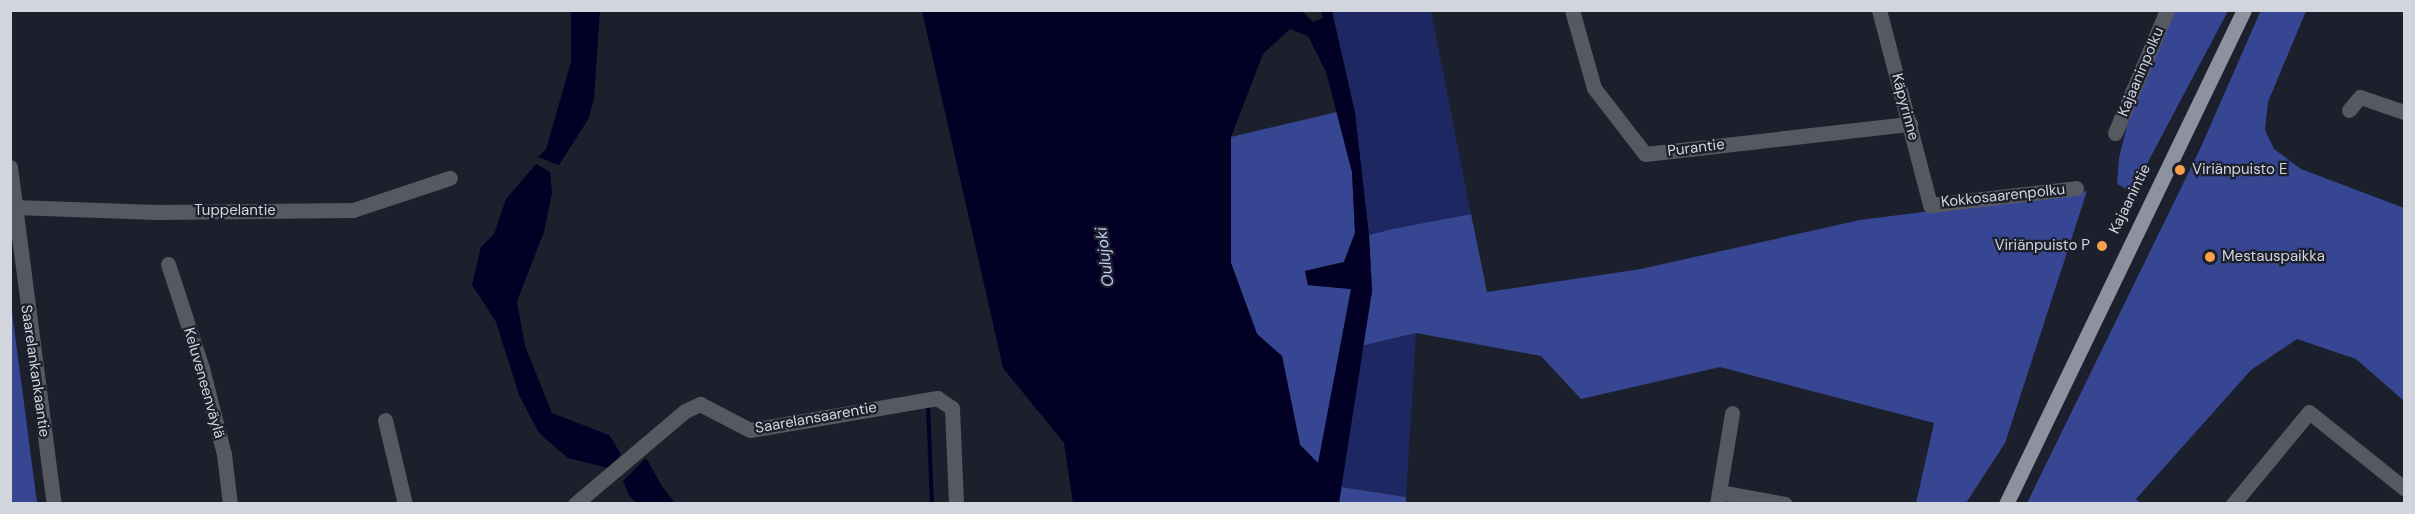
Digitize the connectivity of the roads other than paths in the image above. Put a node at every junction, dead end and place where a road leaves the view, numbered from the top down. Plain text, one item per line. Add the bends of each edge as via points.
1 (1572, 10) edge
2 (1879, 10) edge
3 (2167, 10) edge
4 (2244, 10) edge
5 (2349, 110) dead end
6 (2404, 112) edge
7 (1910, 124) junction
8 (2115, 133) dead end
9 (10, 167) edge
10 (450, 178) dead end
11 (2076, 188) dead end
12 (1930, 205) joint
13 (14, 207) junction
14 (168, 264) dead end
15 (1732, 413) dead end
16 (385, 420) dead end
17 (2404, 488) edge
18 (1718, 498) edge
19 (54, 504) edge
20 (230, 504) edge
21 (405, 504) edge
22 (575, 504) edge
23 (956, 504) edge
24 (1785, 504) edge
25 (2006, 504) edge
26 (2233, 504) edge

1 - 7 street, Purantie via 1594,88 1645,154
2 - 7 street, Käpyrinne
3 - 8 street, Kajaaninpolku
4 - 25 main road, Kajaanintie
5 - 6 street via 2360,97
7 - 12 street, Käpyrinne
9 - 13 street, Saarelankankaantie
10 - 13 street, Tuppelantie via 353,210 158,212
11 - 12 street, Kokkosaarenpolku
13 - 19 street, Saarelankankaantie
14 - 20 street, Keluveneenväylä via 202,368 224,454
15 - 18 street
16 - 21 street
17 - 26 street via 2309,412
18 - 24 street
22 - 23 street, Saarelansaarentie via 685,411 700,404 750,430 937,399 948,403

